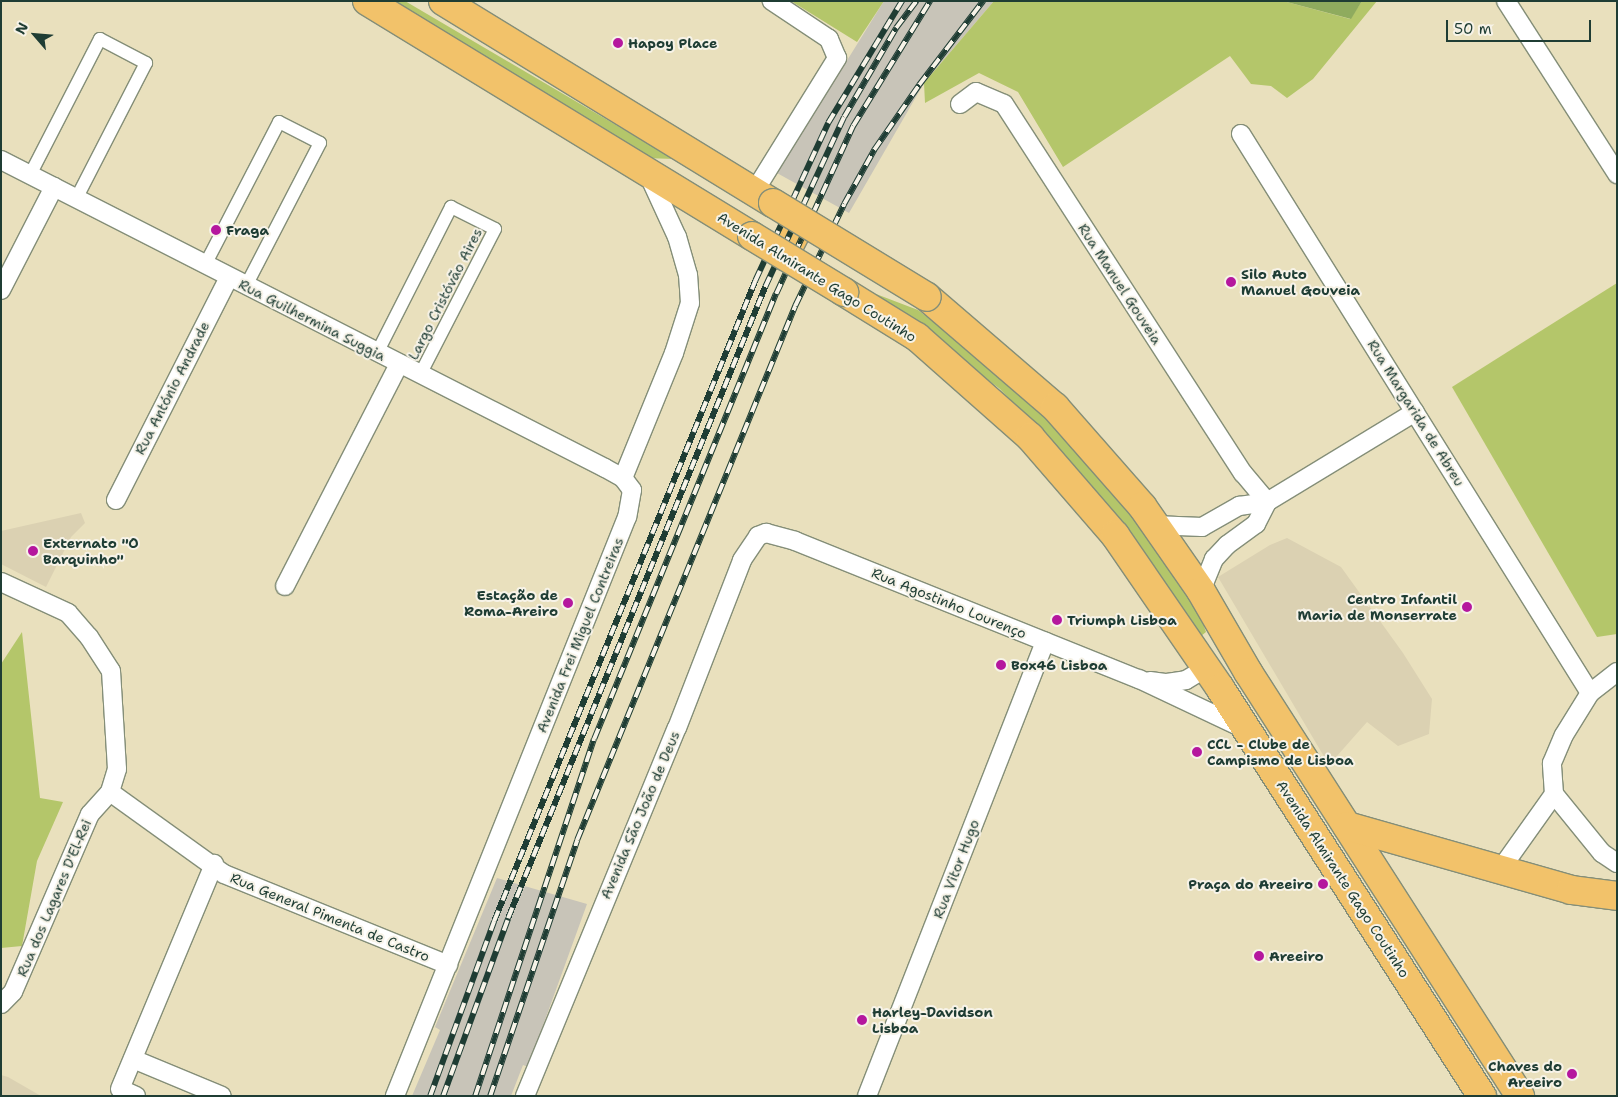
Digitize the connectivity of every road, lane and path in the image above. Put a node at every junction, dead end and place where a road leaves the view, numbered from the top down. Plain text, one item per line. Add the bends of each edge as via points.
1 (367, 1) edge
2 (443, 1) edge
3 (772, 1) edge
4 (1506, 1) edge
5 (960, 104) dead end
6 (1241, 134) dead end
7 (1, 160) edge
8 (647, 172) junction
9 (1617, 174) edge
10 (30, 175) junction
11 (54, 187) junction
12 (764, 197) junction
13 (76, 199) junction
14 (720, 217) junction
15 (802, 220) junction
16 (784, 256) junction
17 (206, 265) junction
18 (229, 277) junction
19 (246, 286) junction
20 (1, 290) edge
21 (377, 353) junction
22 (399, 364) junction
23 (420, 375) junction
24 (1414, 412) junction
25 (623, 478) junction
26 (116, 500) dead end
27 (1267, 502) junction
28 (1154, 525) junction
29 (758, 536) joint
30 (1, 582) edge
31 (285, 586) dead end
32 (1201, 591) junction
33 (1218, 621) junction
34 (1045, 642) junction
35 (1206, 668) junction
36 (1617, 672) edge
37 (1139, 679) junction
38 (1590, 693) junction
39 (1248, 730) junction
40 (110, 792) junction
41 (1554, 794) junction
42 (1347, 826) junction
43 (1617, 862) edge
44 (214, 864) junction
45 (1500, 870) junction
46 (1571, 890) junction
47 (1617, 896) edge
48 (1617, 913) edge
49 (448, 965) junction
50 (1, 1004) edge
51 (133, 1059) junction
52 (128, 1092) edge
53 (222, 1096) edge
54 (395, 1096) edge
55 (525, 1096) edge
56 (867, 1096) edge
57 (1482, 1096) edge
58 (1520, 1096) edge

1 - 8 main road, Avenida Almirante Gago Coutinho
2 - 12 main road
3 - 12 street via 828,39 837,58
4 - 9 street
5 - 27 street, Rua Manuel Gouveia via 976,92 1004,104 1243,473
6 - 24 street, Rua Margarida de Abreu
7 - 10 street, Rua Guilhermina Suggia
8 - 14 main road, Avenida Almirante Gago Coutinho
8 - 25 street via 677,237 688,276 690,303 674,353
10 - 11 street, Rua Guilhermina Suggia
10 - 13 street via 100,39 146,63
11 - 13 street, Rua Guilhermina Suggia
11 - 20 street
12 - 14 main road
12 - 15 main road, bridge
13 - 17 street, Rua Guilhermina Suggia
14 - 16 main road, Avenida Almirante Gago Coutinho, bridge
15 - 16 main road
15 - 28 main road, bridge via 927,297 1055,406 1142,506
16 - 35 main road, Avenida Almirante Gago Coutinho, bridge via 917,337 1030,437 1115,535
17 - 18 street, Rua Guilhermina Suggia
17 - 19 street via 279,122 320,142
18 - 19 street, Rua Guilhermina Suggia
18 - 26 street, Rua António Andrade
19 - 21 street, Rua Guilhermina Suggia
21 - 22 street, Rua Guilhermina Suggia
21 - 23 street, Largo Cristóvão Aires via 451,207 495,229
22 - 23 street, Rua Guilhermina Suggia
22 - 31 street
23 - 25 street, Rua Guilhermina Suggia
24 - 27 street
24 - 38 street, Rua Margarida de Abreu
25 - 49 street, Avenida Frei Miguel Contreiras via 632,490 630,509
27 - 28 street via 1239,506 1202,527
27 - 32 street via 1256,524 1227,545 1214,560
28 - 32 main road
29 - 34 street, Rua Agostinho Lourenço via 766,533 778,535
29 - 55 street, Avenida São João de Deus via 742,560 677,728
30 - 40 street, Rua dos Lagares D'El-Rei via 68,613 112,671 117,769
32 - 33 main road
33 - 35 main road via 1221,642
33 - 42 main road
34 - 37 street, Rua Agostinho Lourenço
34 - 56 street, Rua Vitor Hugo
35 - 37 street, Rua Agostinho Lourenço via 1186,680 1167,683
35 - 39 main road, Avenida Almirante Gago Coutinho
36 - 38 street
37 - 39 street, Rua Agostinho Lourenço
38 - 41 street via 1564,735 1552,762
39 - 57 main road, Avenida Almirante Gago Coutinho
40 - 44 street, Rua General Pimenta de Castro
40 - 50 street, Rua dos Lagares D'El-Rei via 90,814 13,992
41 - 43 street via 1602,853
41 - 45 street
42 - 45 main road
42 - 58 main road
44 - 49 street, Rua General Pimenta de Castro via 224,874
44 - 51 street, Rua General Pimenta de Castro
45 - 46 main road
46 - 47 main road
46 - 48 main road
49 - 54 street, Avenida Frei Miguel Contreiras
51 - 52 street, Rua General Pimenta de Castro
51 - 53 street

